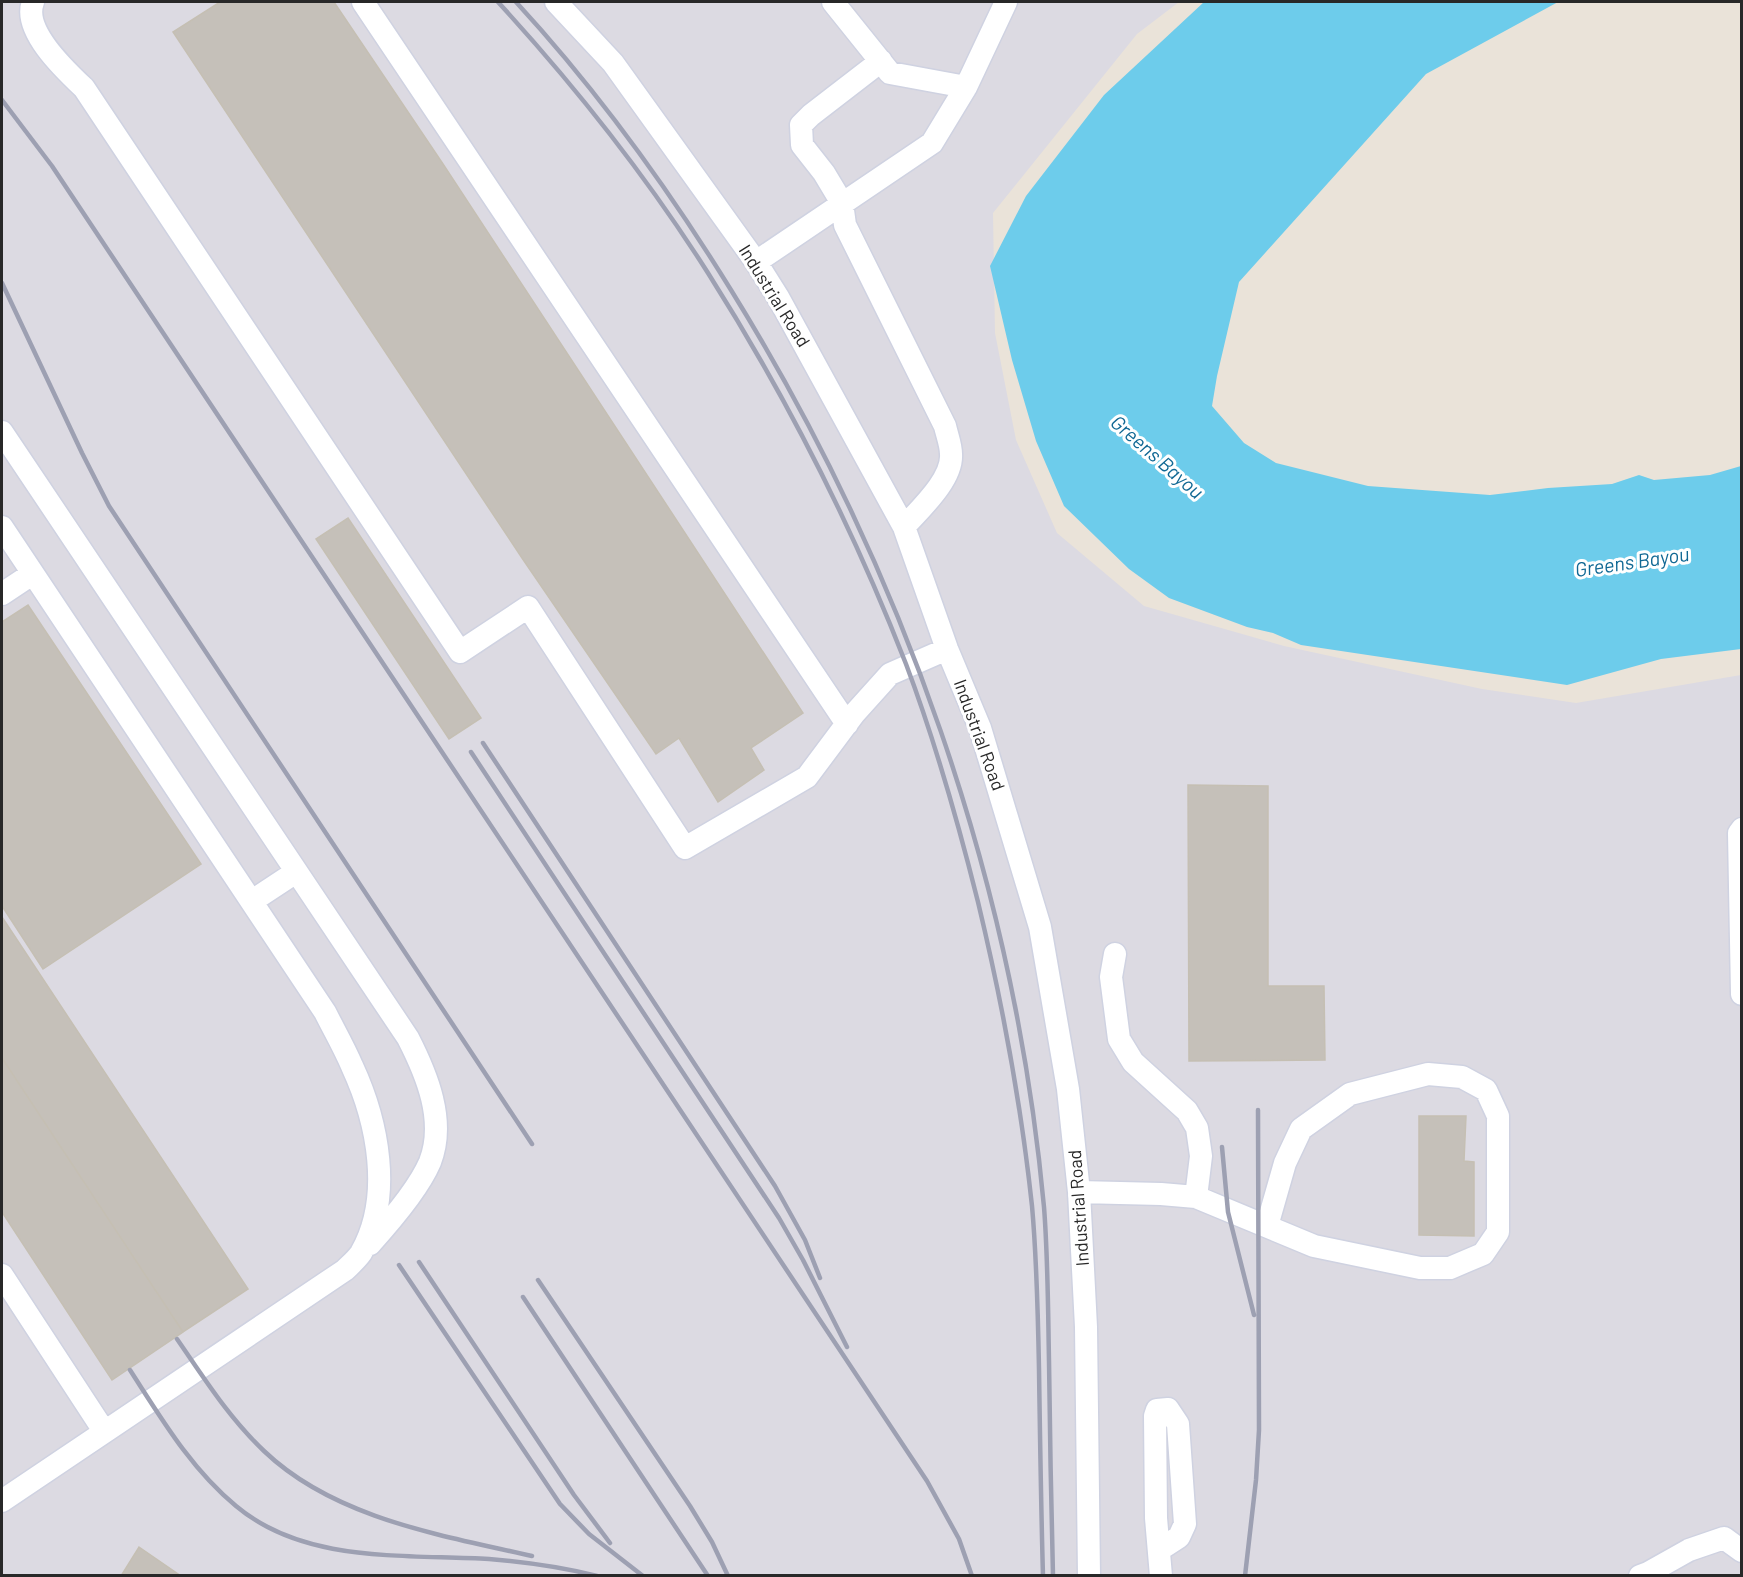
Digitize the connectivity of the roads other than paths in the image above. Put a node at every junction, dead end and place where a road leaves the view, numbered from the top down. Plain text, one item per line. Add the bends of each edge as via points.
1 (33, 2) edge
2 (363, 2) edge
3 (556, 2) edge
4 (833, 2) edge
5 (1006, 2) edge
6 (881, 61) junction
7 (966, 87) junction
8 (842, 203) junction
9 (756, 262) junction
10 (2, 432) edge
11 (2, 527) edge
12 (904, 527) junction
13 (32, 574) junction
14 (2, 594) edge
15 (947, 649) junction
16 (847, 723) junction
17 (1742, 829) edge
18 (296, 872) junction
19 (252, 901) junction
20 (1114, 954) dead end
21 (1742, 994) edge
22 (1079, 1192) junction
23 (1196, 1197) junction
24 (1267, 1226) junction
25 (360, 1254) junction
26 (2, 1275) edge
27 (104, 1431) junction
28 (2, 1501) edge
29 (1736, 1541) edge
30 (1159, 1550) junction
31 (1089, 1575) edge
32 (1161, 1575) edge
33 (1640, 1575) edge

1 - 16 street via 30,13 34,27 58,62 84,88 460,652 528,607 685,848 807,777
2 - 16 street
3 - 9 street, Industrial Road via 613,63
4 - 6 street
5 - 7 street
6 - 7 street via 890,73
6 - 8 street via 801,125 802,145
7 - 8 street via 932,143
8 - 9 street
8 - 12 street via 845,225 945,426 952,455 939,486
9 - 12 street, Industrial Road
10 - 18 street
11 - 13 street
12 - 15 street, Industrial Road
13 - 14 street
13 - 19 street
15 - 16 street via 890,674
15 - 22 street, Industrial Road via 980,728 1040,927 1068,1089
17 - 21 street
18 - 19 street
18 - 25 street via 408,1038 434,1105 435,1139 430,1162 409,1197
19 - 25 street via 325,1012 353,1067 371,1118 379,1164 378,1200
20 - 23 street via 1111,977 1119,1039 1132,1062 1187,1111 1197,1128 1202,1156
22 - 23 street
22 - 31 street, Industrial Road via 1086,1327
23 - 24 street
24 - 24 street via 1314,1246 1420,1268 1450,1268 1483,1254 1498,1232 1498,1116 1486,1090 1462,1077 1428,1074 1350,1094 1301,1129 1284,1164
25 - 27 street via 345,1270
26 - 27 street
27 - 28 street
29 - 33 street via 1689,1550
30 - 30 street via 1155,1416 1161,1408 1168,1409 1178,1424 1185,1524 1179,1537
30 - 32 street

